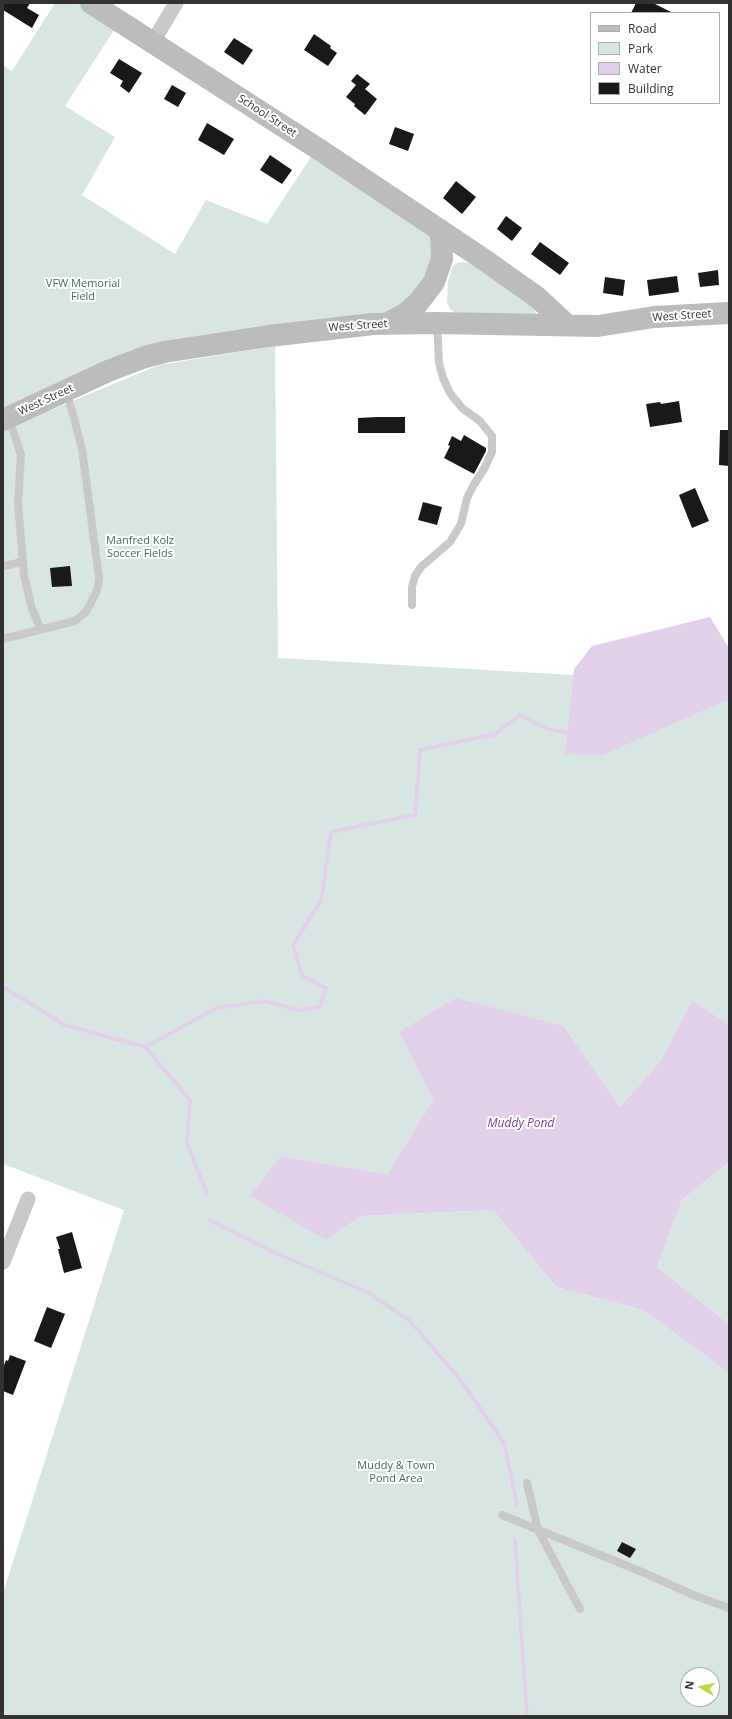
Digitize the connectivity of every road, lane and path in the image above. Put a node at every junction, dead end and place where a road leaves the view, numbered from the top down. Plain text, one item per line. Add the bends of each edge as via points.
1 (91, 3) edge
2 (176, 3) edge
3 (152, 42) junction
4 (441, 232) junction
5 (729, 313) edge
6 (388, 323) junction
7 (437, 323) junction
8 (566, 325) junction
9 (67, 391) junction
10 (6, 419) edge
11 (23, 562) junction
12 (3, 566) edge
13 (412, 605) dead end
14 (41, 629) junction
15 (3, 639) edge
16 (28, 1199) dead end
17 (3, 1262) edge
18 (527, 1483) dead end
19 (502, 1515) dead end
20 (538, 1530) junction
21 (729, 1608) edge
22 (580, 1609) dead end

1 - 3 street, School Street
2 - 3 street
3 - 4 street, School Street via 320,150
4 - 6 street via 442,259 434,282 418,303
4 - 8 street, School Street via 538,298
5 - 8 street, West Street via 654,317 598,326
6 - 7 street, West Street
6 - 9 street, West Street via 343,326 164,352 128,363
7 - 8 street, West Street
7 - 13 lane via 439,363 443,378 450,393 462,408 480,421 492,436 492,452 467,498 462,524 450,542 421,567 416,576 412,587
9 - 10 street, West Street
9 - 14 lane via 82,449 99,581 96,596 84,615 72,622
10 - 11 lane via 22,455 18,503
11 - 12 lane
11 - 14 lane via 27,592 33,614
14 - 15 lane
16 - 17 street
18 - 20 lane
19 - 20 lane
20 - 21 lane
20 - 22 lane

